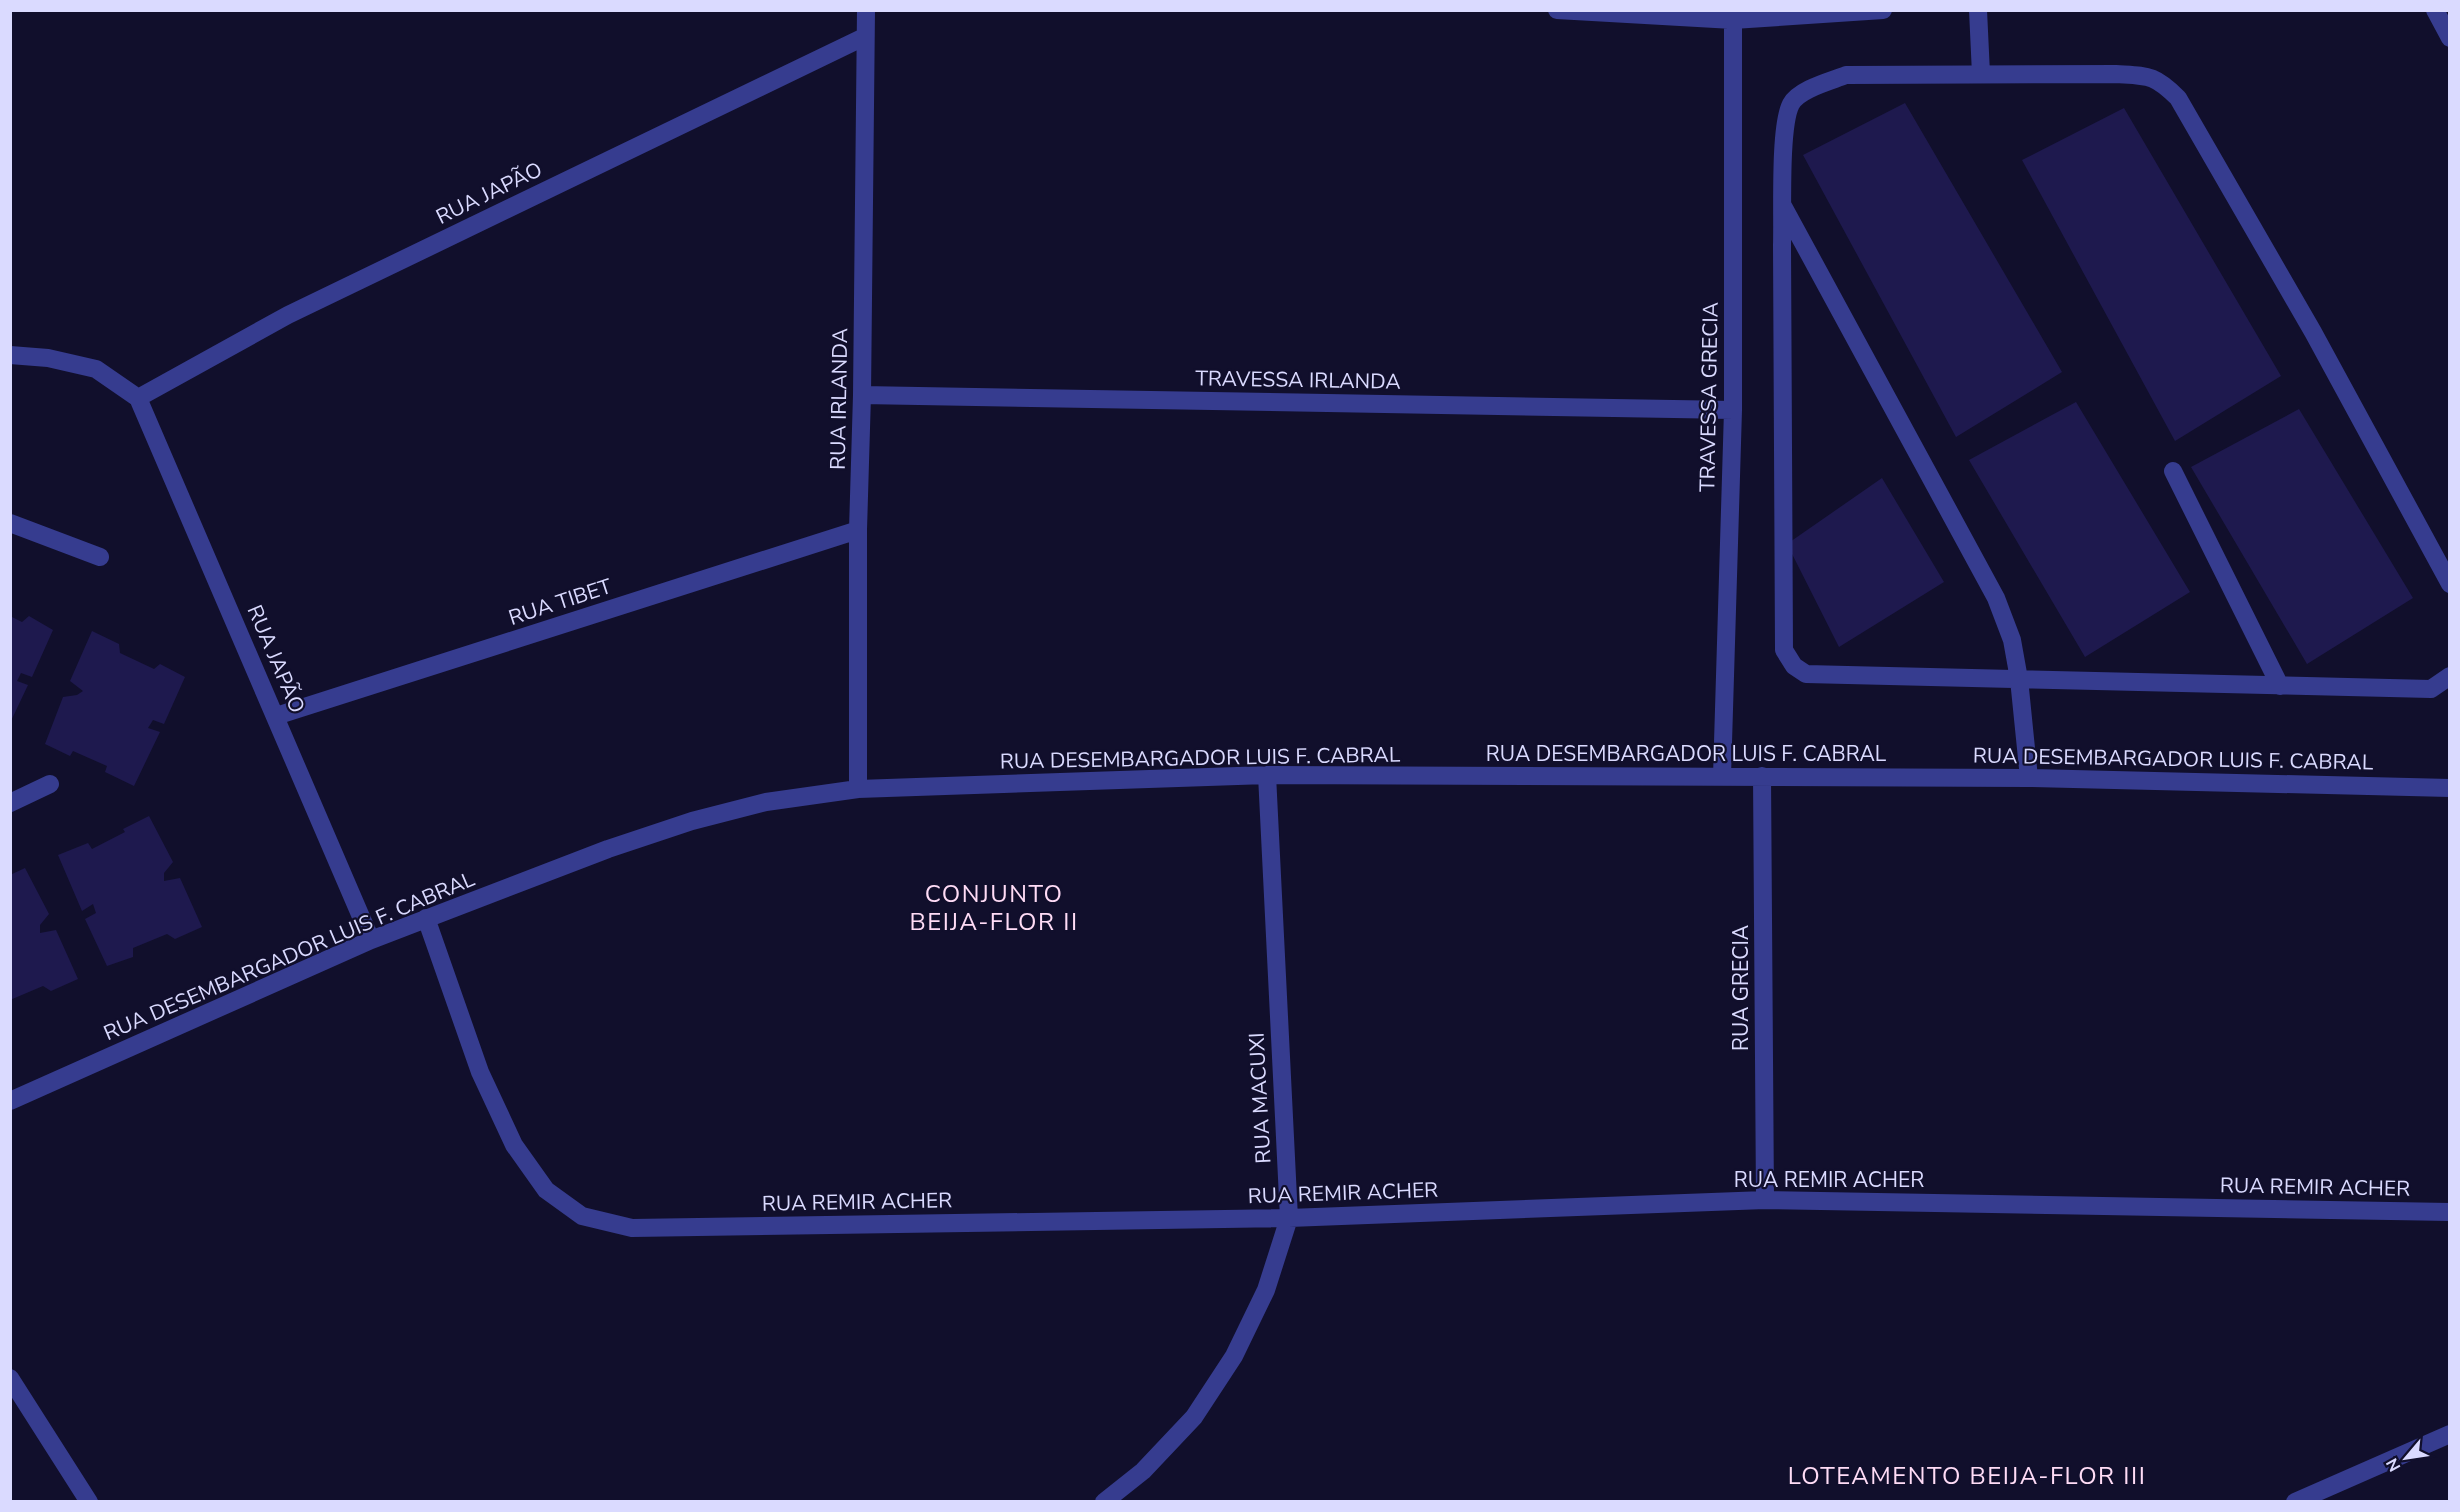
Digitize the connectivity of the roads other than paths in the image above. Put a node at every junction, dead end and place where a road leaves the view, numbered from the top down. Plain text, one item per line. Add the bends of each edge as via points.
1 (866, 10) edge
2 (1557, 10) edge
3 (1883, 10) edge
4 (1978, 10) edge
5 (2434, 10) edge
6 (1733, 20) junction
7 (864, 37) junction
8 (2450, 38) edge
9 (1981, 74) junction
10 (1783, 204) junction
11 (10, 356) edge
12 (862, 395) junction
13 (138, 398) junction
14 (1734, 410) junction
15 (2173, 471) dead end
16 (10, 523) edge
17 (858, 530) junction
18 (100, 556) dead end
19 (2450, 584) edge
20 (2450, 676) edge
21 (2019, 679) junction
22 (2280, 686) junction
23 (276, 716) junction
24 (1267, 775) junction
25 (1722, 776) junction
26 (1762, 776) junction
27 (2029, 777) junction
28 (50, 784) dead end
29 (2450, 788) edge
30 (858, 789) junction
31 (10, 803) edge
32 (426, 918) junction
33 (371, 940) junction
34 (10, 1101) edge
35 (1765, 1200) junction
36 (2450, 1212) edge
37 (1288, 1218) junction
38 (10, 1378) edge
39 (2450, 1434) edge
40 (89, 1502) edge
41 (1104, 1502) edge
42 (2295, 1502) edge

1 - 7 street, RUA IRLANDA
2 - 6 street
3 - 6 street
4 - 9 street
5 - 8 street
6 - 14 street, TRAVESSA GRECIA
7 - 12 street, RUA IRLANDA
7 - 13 street, RUA JAPÃO via 288,315
9 - 10 street via 1846,75 1813,87 1791,103 1785,125
9 - 19 street via 2150,76 2178,98 2313,332
10 - 21 street via 1996,598 2012,640
10 - 21 street via 1784,650 1794,666 1806,674
11 - 13 street via 48,358 96,369
12 - 14 street, TRAVESSA IRLANDA
12 - 17 street, RUA IRLANDA
13 - 23 street, RUA JAPÃO
14 - 25 street, TRAVESSA GRECIA
15 - 22 street
16 - 18 street
17 - 23 street, RUA TIBET
17 - 30 street, RUA IRLANDA
20 - 22 street via 2431,689
21 - 22 street
21 - 27 street
23 - 33 street, RUA JAPÃO
24 - 25 street, RUA DESEMBARGADOR LUIS F. CABRAL
24 - 30 street, RUA DESEMBARGADOR LUIS F. CABRAL
24 - 37 street, RUA MACUXI
25 - 26 street, RUA DESEMBARGADOR LUIS F. CABRAL
26 - 27 street, RUA DESEMBARGADOR LUIS F. CABRAL
26 - 35 street, RUA GRECIA
27 - 29 street, RUA DESEMBARGADOR LUIS F. CABRAL
28 - 31 street
30 - 32 street, RUA DESEMBARGADOR LUIS F. CABRAL via 766,802 692,821
32 - 33 street, RUA DESEMBARGADOR LUIS F. CABRAL
32 - 37 street, RUA REMIR ACHER via 480,1072 514,1145 546,1190 582,1216 632,1228
33 - 34 street, RUA DESEMBARGADOR LUIS F. CABRAL
35 - 36 street, RUA REMIR ACHER
35 - 37 street, RUA REMIR ACHER
37 - 41 street, RUA MACUXI via 1266,1290 1234,1356 1194,1417 1143,1471
38 - 40 street
39 - 42 street

